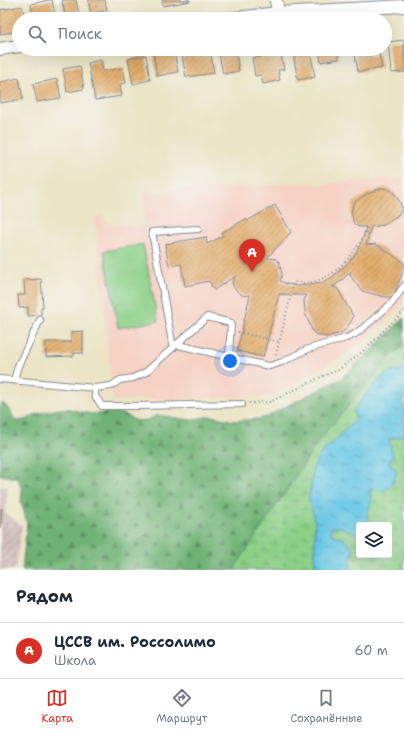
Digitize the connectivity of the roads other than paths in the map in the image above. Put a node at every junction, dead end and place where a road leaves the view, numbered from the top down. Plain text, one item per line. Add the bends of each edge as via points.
1 (276, 0) edge
2 (404, 6) edge
3 (278, 12) edge
4 (296, 12) edge
5 (12, 47) edge
6 (0, 49) edge
7 (198, 229) dead end
8 (404, 286) edge
9 (40, 320) dead end
10 (174, 345) junction
11 (229, 357) junction
12 (0, 379) edge
13 (14, 380) junction
14 (95, 388) junction
15 (242, 404) road end

1 - 3 street
2 - 4 street
5 - 6 street
7 - 10 lane via 152,232
8 - 11 lane via 392,303 363,328 346,338 308,349 274,365
9 - 13 lane
10 - 11 lane
10 - 11 lane via 207,317 231,323
10 - 14 lane via 151,368 140,375 120,380 111,386
12 - 13 lane
13 - 14 lane
14 - 15 lane via 95,396 102,406

